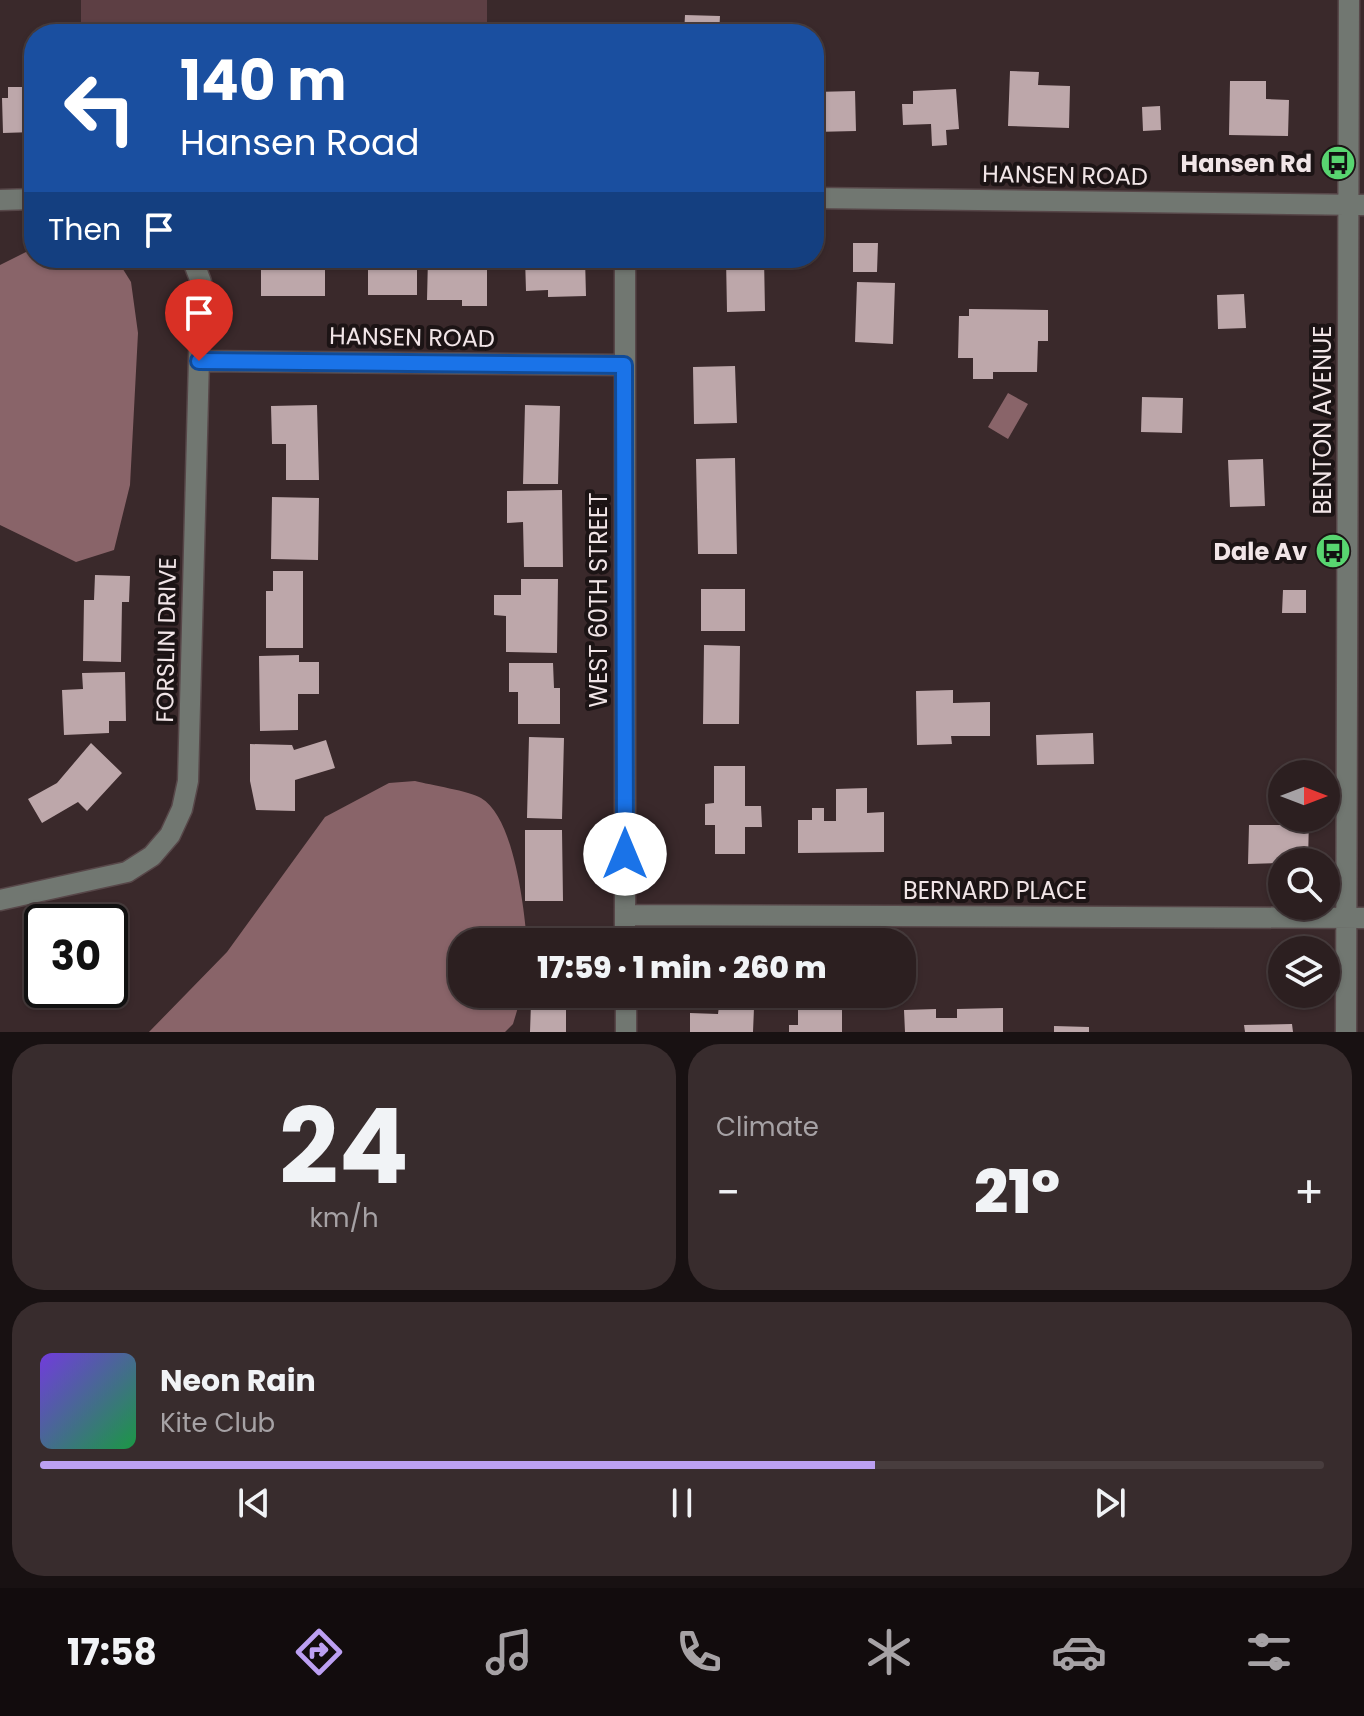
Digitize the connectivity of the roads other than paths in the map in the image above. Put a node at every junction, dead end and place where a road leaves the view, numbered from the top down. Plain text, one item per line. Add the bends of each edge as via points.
1 (1349, 2) edge
2 (824, 198) edge
3 (24, 199) edge
4 (0, 200) edge
5 (1356, 205) edge
6 (196, 268) edge
7 (625, 268) edge
8 (199, 361) junction
9 (624, 365) junction
10 (1356, 558) edge
11 (0, 900) edge
12 (625, 915) junction
13 (1355, 918) edge
14 (625, 928) edge
15 (626, 1008) edge
16 (626, 1032) edge
17 (1346, 1032) edge

1 - 5 street, BENTON AVENUE
2 - 5 street, HANSEN ROAD
3 - 4 street
5 - 10 street, BENTON AVENUE
6 - 8 street, FORSLIN DRIVE via 201,282
7 - 9 street, WEST 60TH STREET
8 - 9 street, HANSEN ROAD
8 - 11 street, FORSLIN DRIVE via 188,781 182,809 152,856 127,872
9 - 12 street, WEST 60TH STREET
10 - 13 street, BENTON AVENUE
12 - 13 street, BERNARD PLACE
12 - 14 street, WEST 60TH STREET
13 - 17 street, BENTON AVENUE
15 - 16 street

